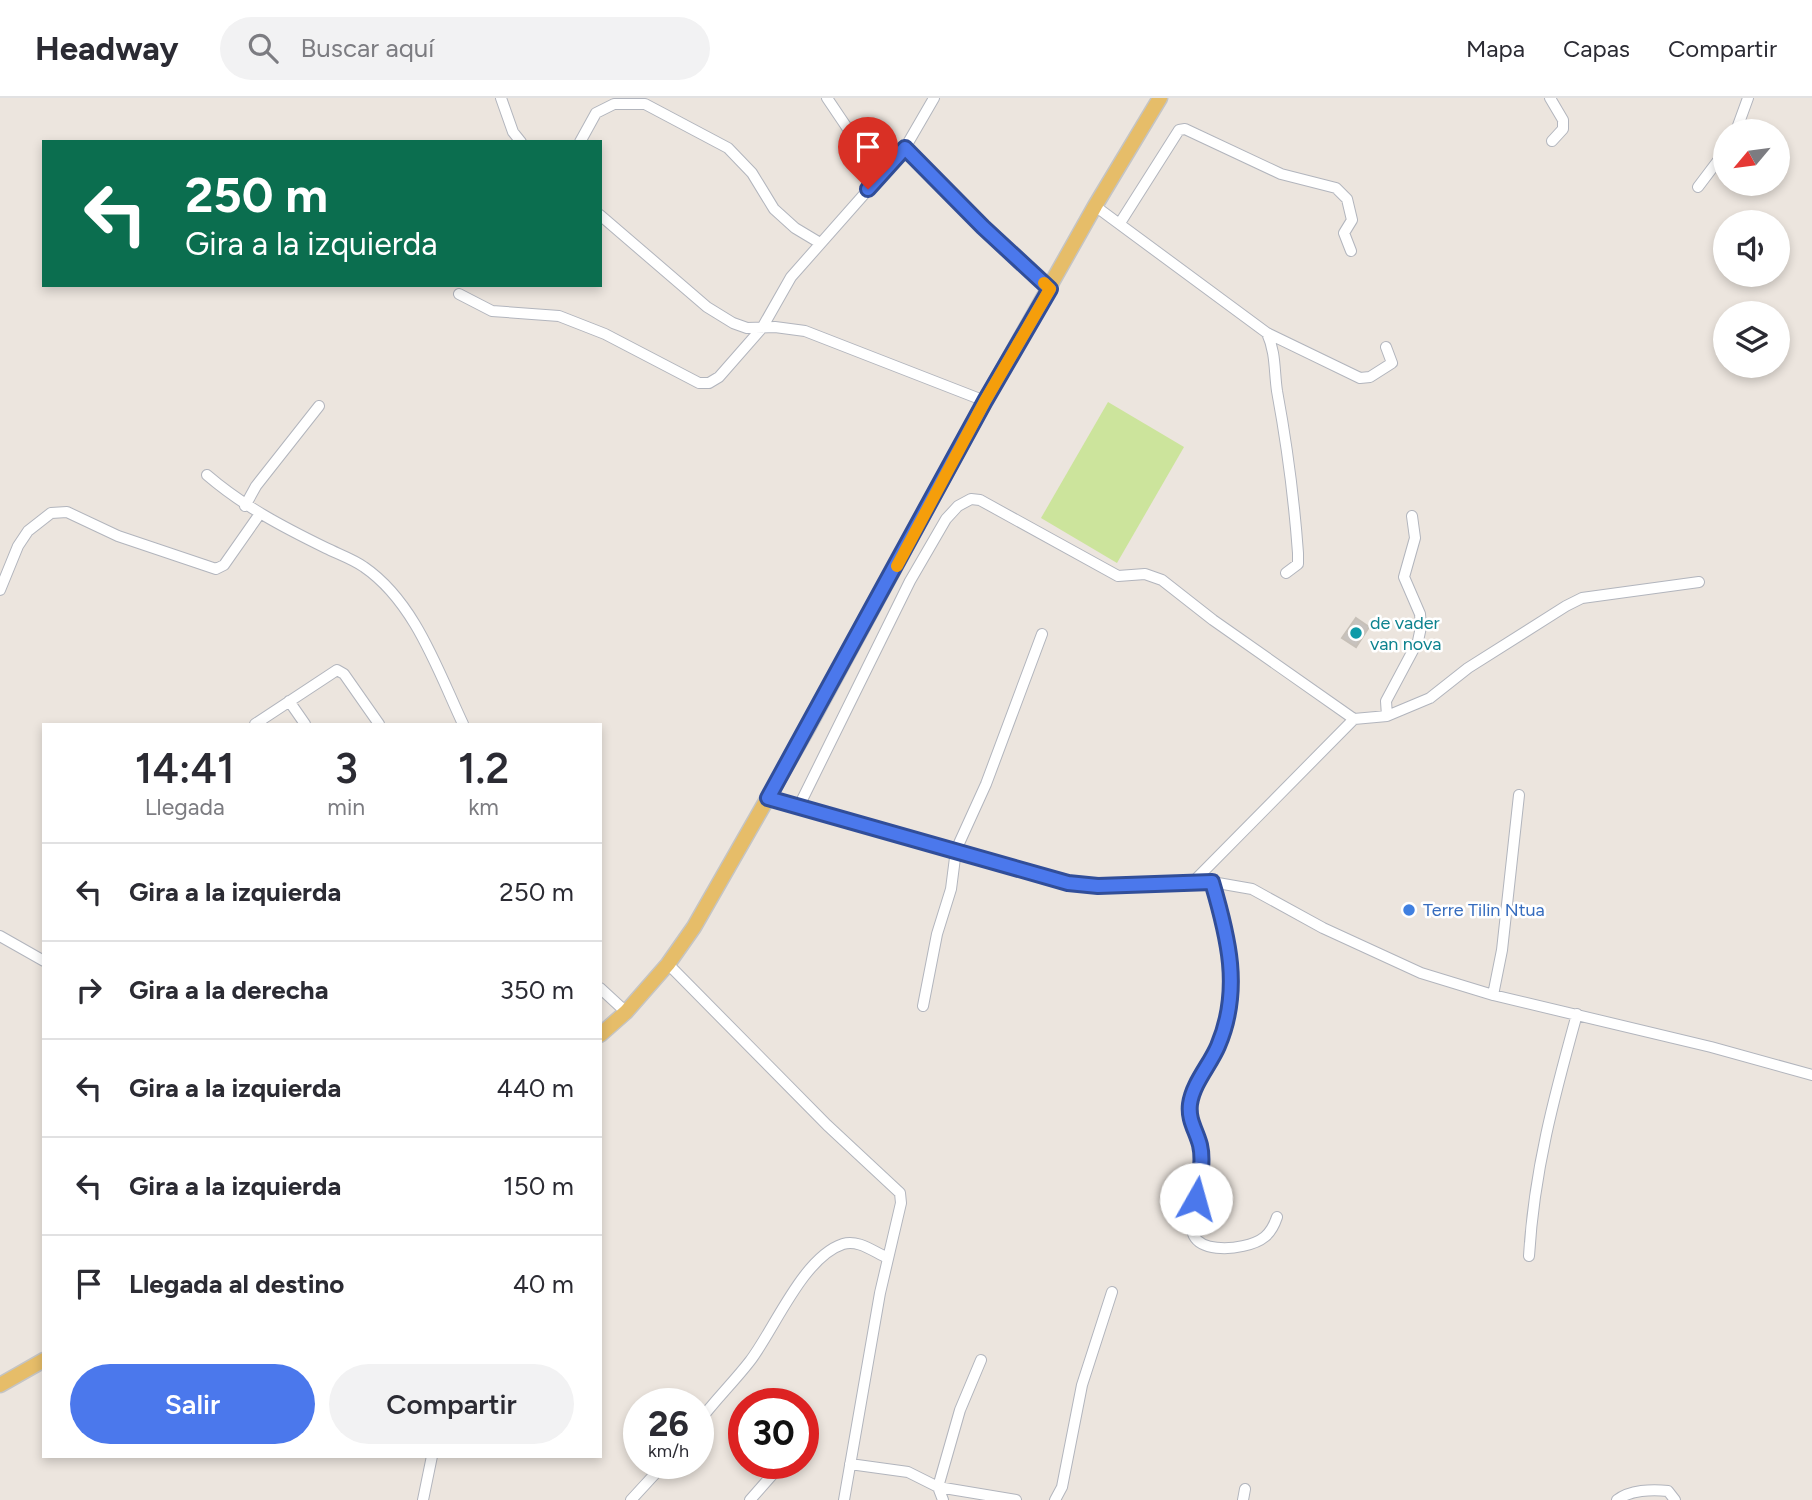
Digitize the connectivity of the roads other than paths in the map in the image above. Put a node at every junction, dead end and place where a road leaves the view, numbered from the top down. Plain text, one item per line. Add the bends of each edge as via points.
1 (501, 98) edge
2 (827, 98) edge
3 (934, 98) edge
4 (1160, 98) edge
5 (1550, 98) edge
6 (1748, 98) edge
7 (1740, 119) edge
8 (519, 140) edge
9 (581, 140) edge
10 (1552, 141) dead end
11 (905, 148) junction
12 (1713, 167) edge
13 (885, 170) junction
14 (1698, 187) dead end
15 (1095, 206) junction
16 (602, 217) edge
17 (1120, 223) junction
18 (820, 243) junction
19 (1351, 251) dead end
20 (1050, 289) junction
21 (459, 295) dead end
22 (762, 328) junction
23 (1267, 333) junction
24 (1386, 347) dead end
25 (985, 401) junction
26 (319, 406) dead end
27 (207, 475) dead end
28 (245, 506) junction
29 (259, 515) junction
30 (1412, 516) dead end
31 (1286, 573) dead end
32 (1699, 582) dead end
33 (0, 590) edge
34 (1042, 634) dead end
35 (289, 701) junction
36 (1387, 716) junction
37 (1354, 719) junction
38 (256, 723) edge
39 (304, 723) edge
40 (378, 723) edge
41 (463, 723) edge
42 (1519, 795) dead end
43 (768, 798) junction
44 (799, 806) junction
45 (956, 849) junction
46 (1193, 882) junction
47 (1212, 882) junction
48 (0, 936) edge
49 (42, 960) edge
50 (668, 964) junction
51 (602, 990) edge
52 (1493, 995) junction
53 (923, 1006) dead end
54 (626, 1012) junction
55 (1577, 1014) junction
56 (602, 1033) edge
57 (1812, 1075) edge
58 (1278, 1217) dead end
59 (1529, 1256) dead end
60 (888, 1258) junction
61 (1112, 1292) dead end
62 (981, 1360) dead end
63 (42, 1361) edge
64 (0, 1385) edge
65 (714, 1402) edge
66 (432, 1458) edge
67 (850, 1464) junction
68 (650, 1479) edge
69 (769, 1479) edge
70 (938, 1486) junction
71 (423, 1500) edge
72 (631, 1500) edge
73 (750, 1500) edge
74 (844, 1500) edge
75 (943, 1500) edge
76 (1016, 1500) edge
77 (1055, 1500) edge
78 (1617, 1500) edge
79 (1675, 1500) edge

1 - 8 street
2 - 13 street via 856,141
3 - 11 street
4 - 15 main road
5 - 10 street via 1563,120 1563,129
6 - 7 street
9 - 18 street via 596,113 614,104 645,104 728,148 752,173 774,209
11 - 13 street
11 - 20 street
12 - 14 street
13 - 18 street
15 - 17 street
15 - 20 main road
16 - 22 street via 707,307 733,323
17 - 19 street via 1179,130 1185,129 1281,174 1336,188 1347,200 1352,220 1344,233
17 - 23 street
18 - 22 street via 791,277
20 - 25 main road
21 - 22 street via 492,311 559,316 605,334 699,383 719,377
22 - 25 street via 805,331
23 - 24 street via 1360,378 1392,363
23 - 31 street via 1274,349 1293,486 1298,564
25 - 43 main road
26 - 28 street
27 - 28 street
28 - 29 street
29 - 33 street via 224,565 216,569 118,536 67,512 51,513 18,546
29 - 41 street via 363,566 383,583 431,653
30 - 36 street via 1415,538 1404,576 1421,627 1386,701
32 - 36 street via 1582,598 1468,668 1430,698
34 - 45 street via 986,785
35 - 38 street
35 - 39 street
35 - 40 street via 337,670
36 - 37 street
37 - 44 street via 1162,580 1144,574 1118,576 971,499 946,519 910,581
37 - 46 street
42 - 52 street
43 - 44 street
43 - 50 main road
44 - 45 street
45 - 46 street via 1068,883
45 - 53 street
46 - 47 street
47 - 52 street via 1252,889 1421,973
47 - 58 street via 1232,961 1219,1044 1190,1106 1200,1147 1194,1236 1214,1247 1247,1245 1272,1232
48 - 49 street
50 - 54 main road
50 - 60 street via 900,1193
51 - 54 street
52 - 55 street
54 - 56 main road
55 - 57 street
55 - 59 street via 1535,1186
60 - 65 street via 854,1242 841,1244 828,1254 796,1288 751,1360
60 - 67 street
61 - 77 street via 1082,1385 1062,1486
62 - 70 street via 960,1410
63 - 64 main road
66 - 71 street
67 - 70 street via 908,1472
67 - 74 street
68 - 72 street
69 - 73 street
70 - 75 street
70 - 76 street
78 - 79 street via 1661,1490

